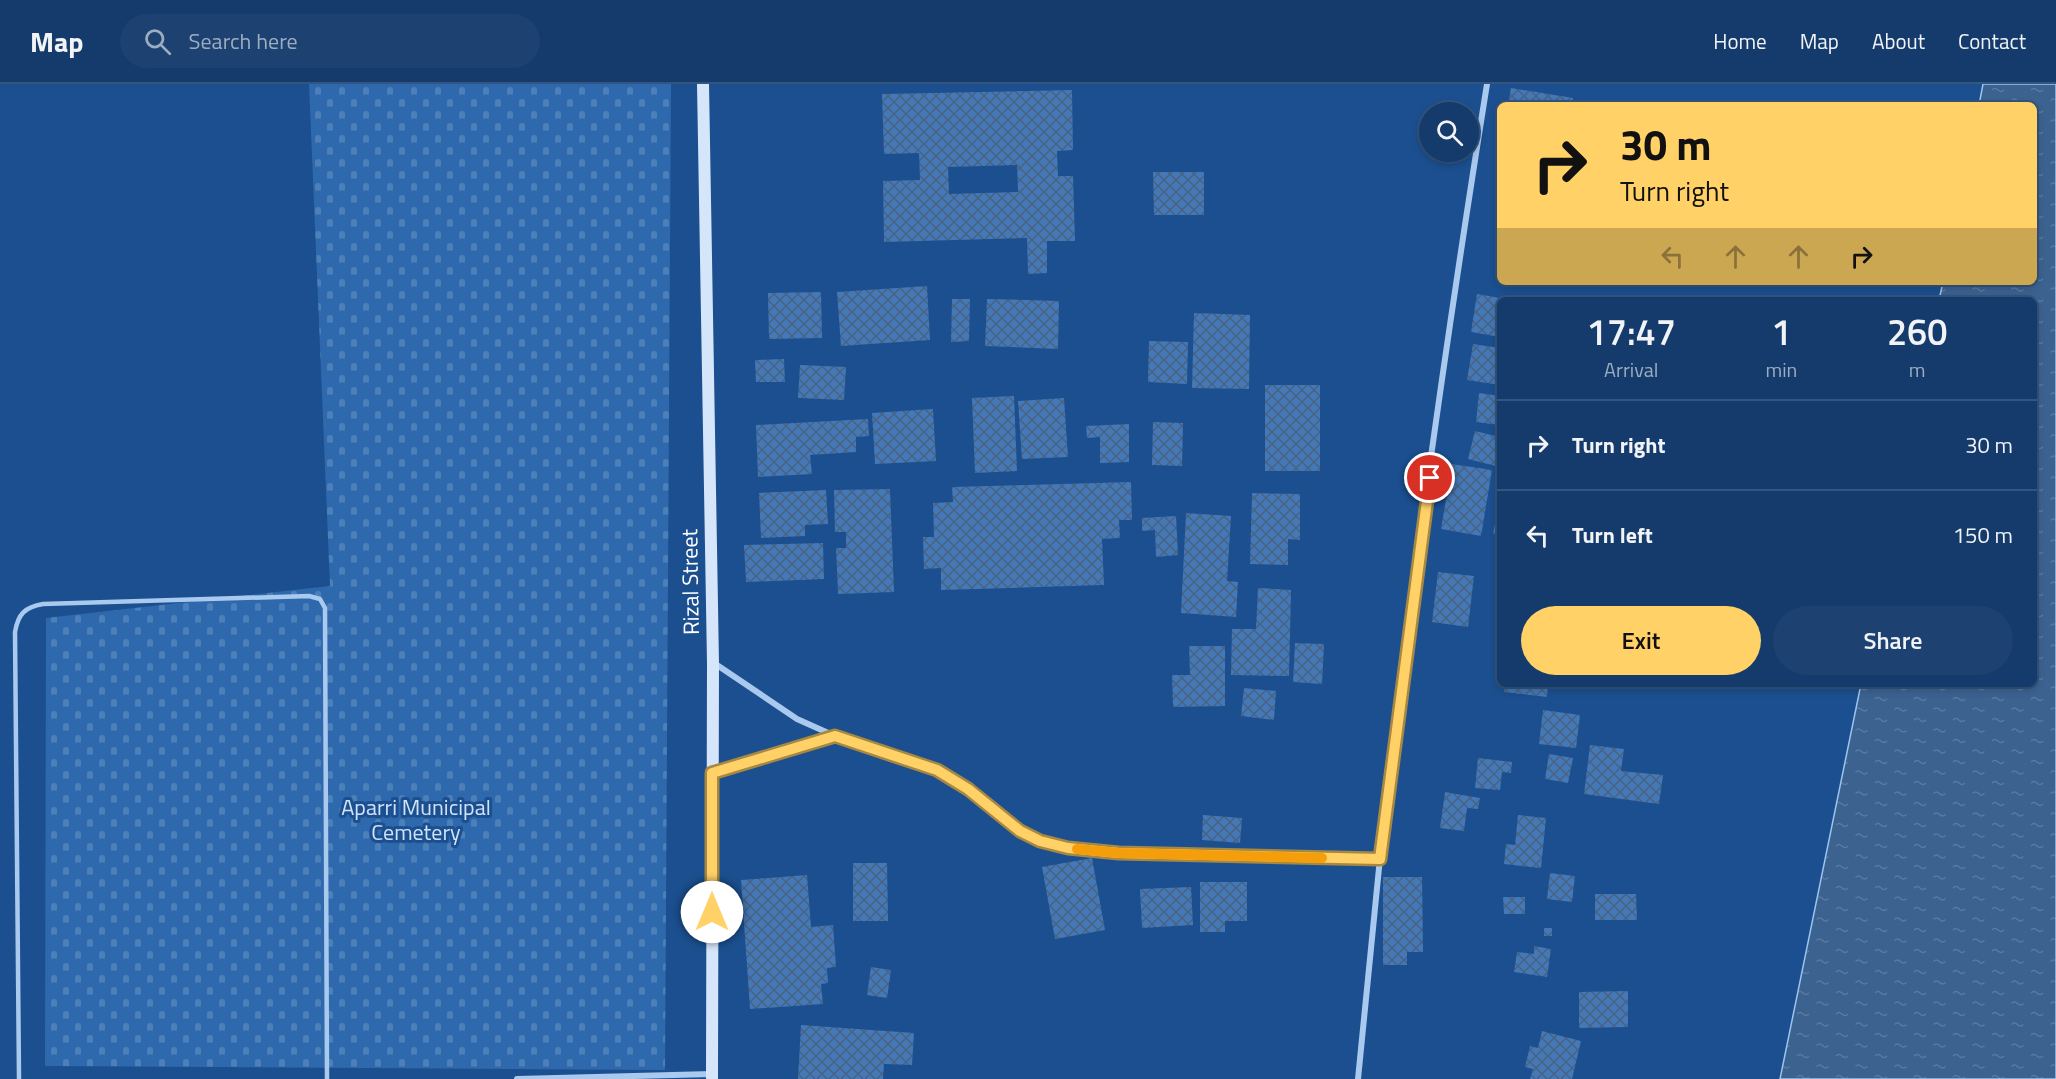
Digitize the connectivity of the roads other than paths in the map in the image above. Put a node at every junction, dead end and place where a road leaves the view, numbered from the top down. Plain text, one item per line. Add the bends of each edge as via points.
1 (703, 84) edge
2 (1487, 84) edge
3 (712, 663) junction
4 (835, 736) junction
5 (712, 773) junction
6 (1380, 859) junction
7 (712, 1076) edge
8 (19, 1079) edge
9 (327, 1079) edge
10 (517, 1079) edge
11 (1358, 1079) edge

1 - 3 main road, Rizal Street
2 - 6 street via 1462,240
3 - 4 street via 797,719
3 - 5 main road, Rizal Street
4 - 5 street
4 - 6 street via 937,770 968,789 1020,831 1068,848 1119,853
5 - 7 main road, Rizal Street
6 - 11 street
7 - 10 street
8 - 9 lane via 17,620 27,609 43,604 309,596 320,599 325,608

